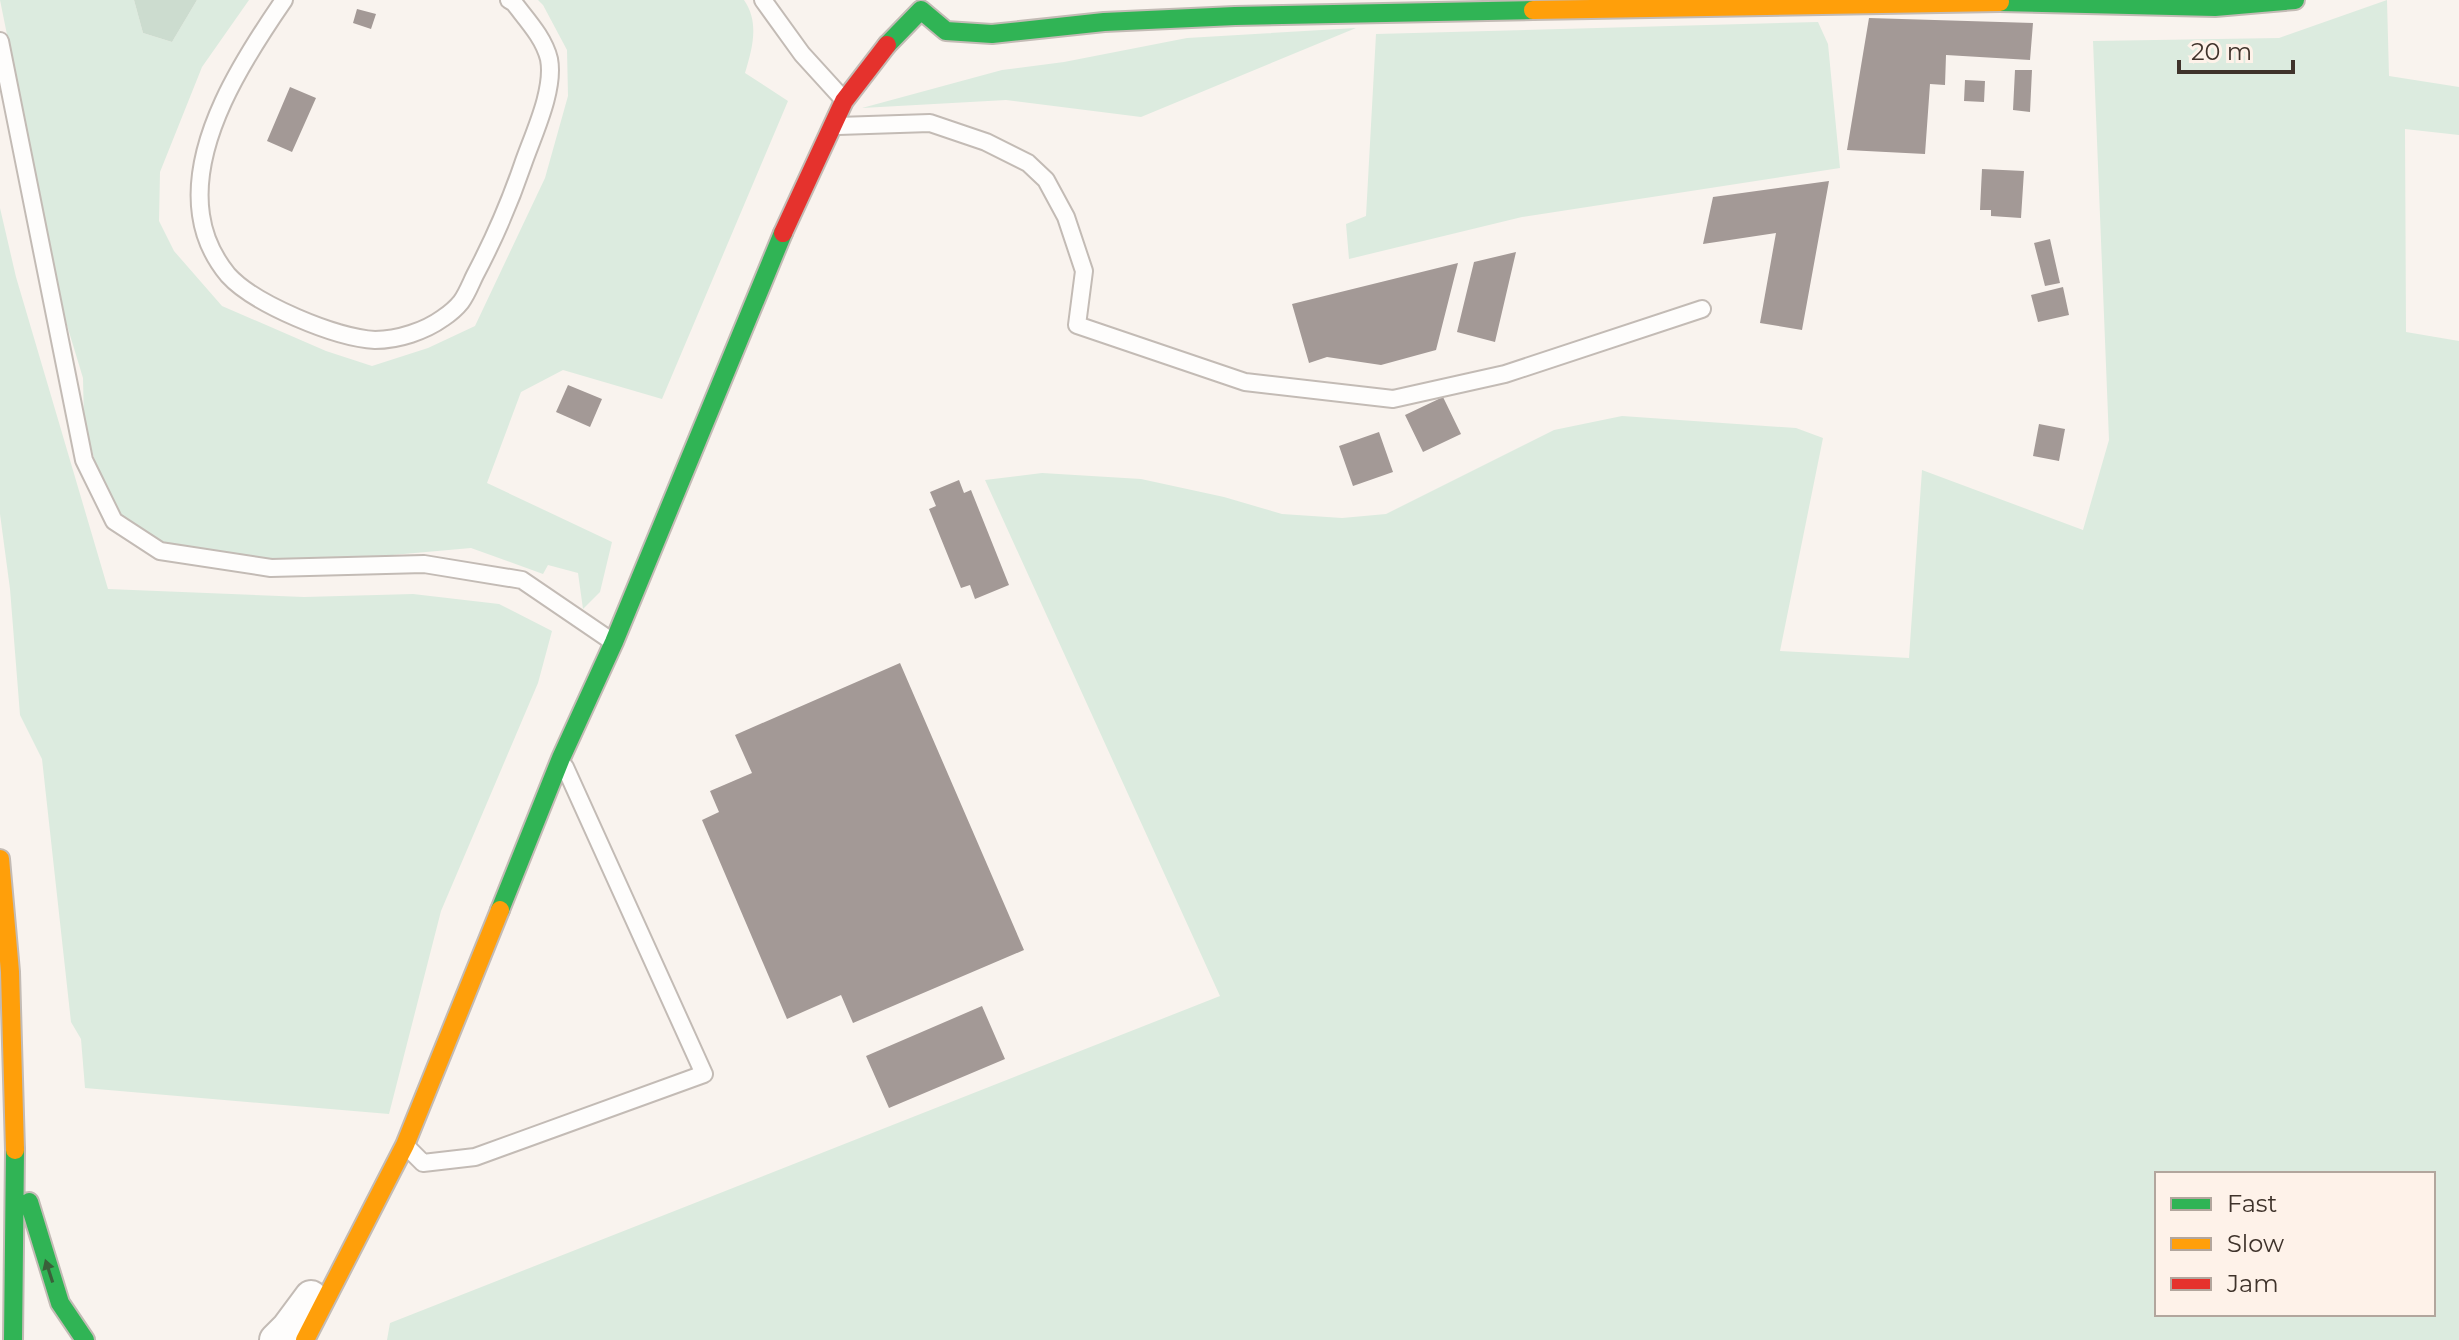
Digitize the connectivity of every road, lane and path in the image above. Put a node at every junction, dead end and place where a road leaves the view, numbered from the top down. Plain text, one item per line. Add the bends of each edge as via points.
1 (284, 0) edge
2 (509, 0) edge
3 (763, 0) edge
4 (2295, 0) edge
5 (927, 5) edge
6 (0, 41) edge
7 (844, 101) junction
8 (832, 126) junction
9 (1702, 309) dead end
10 (614, 642) junction
11 (561, 758) junction
12 (0, 859) edge
13 (405, 1145) junction
14 (15, 1149) junction
15 (364, 1223) junction
16 (13, 1340) edge
17 (85, 1340) edge
18 (276, 1340) edge
19 (305, 1340) edge

1 - 2 lane via 242,66 207,144 200,177 207,242 228,275 263,301 308,322 377,340 419,332 462,301 514,189 540,117 549,59 537,33
3 - 7 lane
4 - 5 street via 2215,7 1983,2 1235,16 992,34 946,31
5 - 7 street via 881,51
6 - 10 lane via 84,460 114,521 160,551 271,568 424,564 522,580
7 - 8 street
8 - 9 lane via 930,123 1028,163 1046,180 1066,217 1084,271 1077,325 1245,382 1393,399 1505,374
8 - 10 street
10 - 11 street
11 - 13 street
11 - 13 lane via 704,1074 475,1157 423,1163
12 - 14 street via 10,972
13 - 15 street
14 - 16 street
17 -> 14 street via 60,1303
15 - 18 street
15 - 19 street

